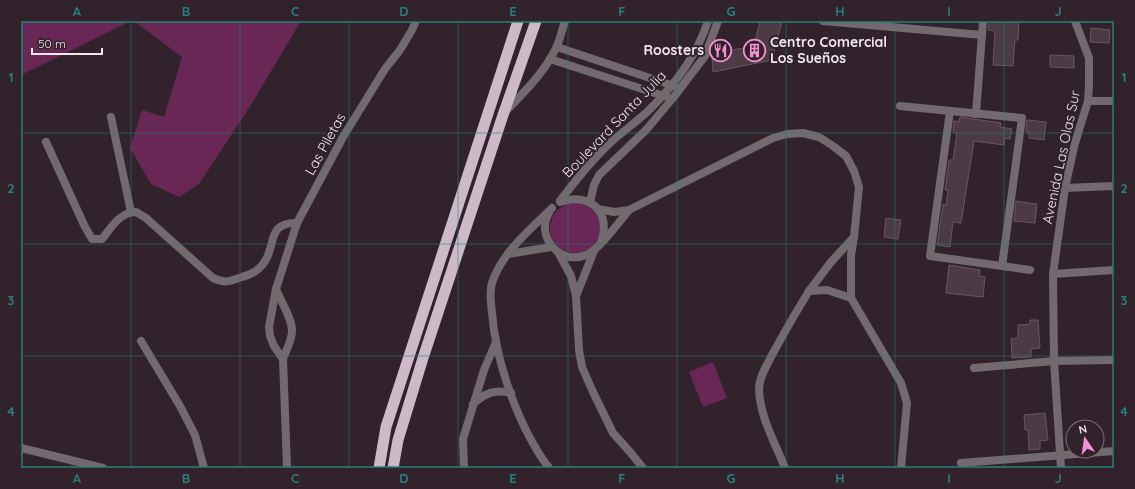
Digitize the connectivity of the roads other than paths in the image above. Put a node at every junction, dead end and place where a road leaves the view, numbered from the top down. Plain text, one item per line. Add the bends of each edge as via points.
1 (416, 21) edge
2 (518, 21) edge
3 (536, 21) edge
4 (565, 21) edge
5 (708, 21) edge
6 (718, 21) edge
7 (823, 21) edge
8 (983, 21) edge
9 (1074, 21) edge
10 (982, 35) junction
11 (557, 47) junction
12 (550, 59) junction
13 (671, 85) junction
14 (680, 89) junction
15 (662, 95) junction
16 (673, 98) junction
17 (1088, 101) junction
18 (1114, 101) edge
19 (900, 106) dead end
20 (950, 111) junction
21 (976, 114) junction
22 (502, 115) junction
23 (111, 117) dead end
24 (46, 142) dead end
25 (1114, 186) edge
26 (1065, 188) junction
27 (560, 201) junction
28 (590, 202) junction
29 (552, 208) junction
30 (598, 208) junction
31 (630, 210) junction
32 (131, 212) junction
33 (297, 223) junction
34 (854, 236) junction
35 (600, 244) junction
36 (551, 247) junction
37 (594, 251) junction
38 (508, 254) junction
39 (559, 254) junction
40 (1002, 266) junction
41 (1030, 270) dead end
42 (1114, 270) edge
43 (1053, 274) junction
44 (276, 289) junction
45 (809, 291) junction
46 (576, 296) junction
47 (851, 298) junction
48 (141, 341) dead end
49 (496, 342) junction
50 (282, 359) junction
51 (1114, 360) edge
52 (1054, 361) junction
53 (974, 368) dead end
54 (511, 393) junction
55 (473, 404) junction
56 (21, 448) edge
57 (1114, 451) edge
58 (1061, 455) junction
59 (961, 463) dead end
60 (103, 468) edge
61 (204, 468) edge
62 (286, 468) edge
63 (379, 468) edge
64 (393, 468) edge
65 (464, 468) edge
66 (549, 468) edge
67 (643, 468) edge
68 (785, 468) edge
69 (902, 468) edge
70 (1062, 468) edge

1 - 33 street, Las Piletas via 343,137
2 - 63 highway via 386,427
3 - 22 highway
4 - 11 street
5 - 13 street, Boulevard Santa Julia via 693,55
6 - 14 street via 705,56
7 - 10 street
8 - 10 street
9 - 17 street, Avenida Las Olas Sur via 1088,58
10 - 21 street
11 - 12 street
11 - 13 street
12 - 15 street
12 - 22 street
13 - 14 street
13 - 15 street, Boulevard Santa Julia
14 - 16 street
15 - 16 street
15 - 27 street, Boulevard Santa Julia via 584,170
16 - 28 street via 646,130 599,174
17 - 18 street
17 - 26 street, Avenida Las Olas Sur
19 - 20 street
20 - 21 street
20 - 40 street via 930,256
21 - 40 street via 1022,118
22 - 64 highway via 423,358 398,440
23 - 32 street
24 - 32 street via 92,239 102,239 120,218
25 - 26 street
26 - 43 street, Avenida Las Olas Sur
27 - 28 street via 580,198
27 - 29 street
28 - 30 street
29 - 36 street via 545,227 546,238
29 - 38 street
30 - 31 street via 614,212
30 - 35 street via 605,226
31 - 34 street via 773,138 803,133 819,137 833,146 846,156 854,171 859,187
31 - 35 street
32 - 33 street via 146,218 213,278 221,282 254,273 264,263 277,229 283,224
33 - 44 street, Las Piletas
34 - 45 street
34 - 47 street via 851,255
35 - 37 street
36 - 38 street
36 - 39 street
37 - 39 street via 577,258
37 - 46 street
38 - 49 street via 496,273 490,298
39 - 46 street
40 - 41 street
42 - 43 street
43 - 52 street, Avenida Las Olas Sur
44 - 50 street, Las Piletas via 269,327 274,346
44 - 50 street, Las Piletas via 292,331 290,343
45 - 47 street via 827,290
45 - 68 street via 763,372 759,387 765,421
46 - 67 street via 582,367 613,433
47 - 69 street via 901,383 906,403
48 - 61 street via 195,435
49 - 54 street
49 - 55 street
50 - 62 street, Las Piletas
51 - 52 street
52 - 53 street
52 - 58 street, Avenida Las Olas Sur
54 - 55 street via 491,392
54 - 66 street via 529,435
55 - 65 street via 463,439
56 - 60 street
57 - 58 street
58 - 59 street
58 - 70 street, Avenida Las Olas Sur

